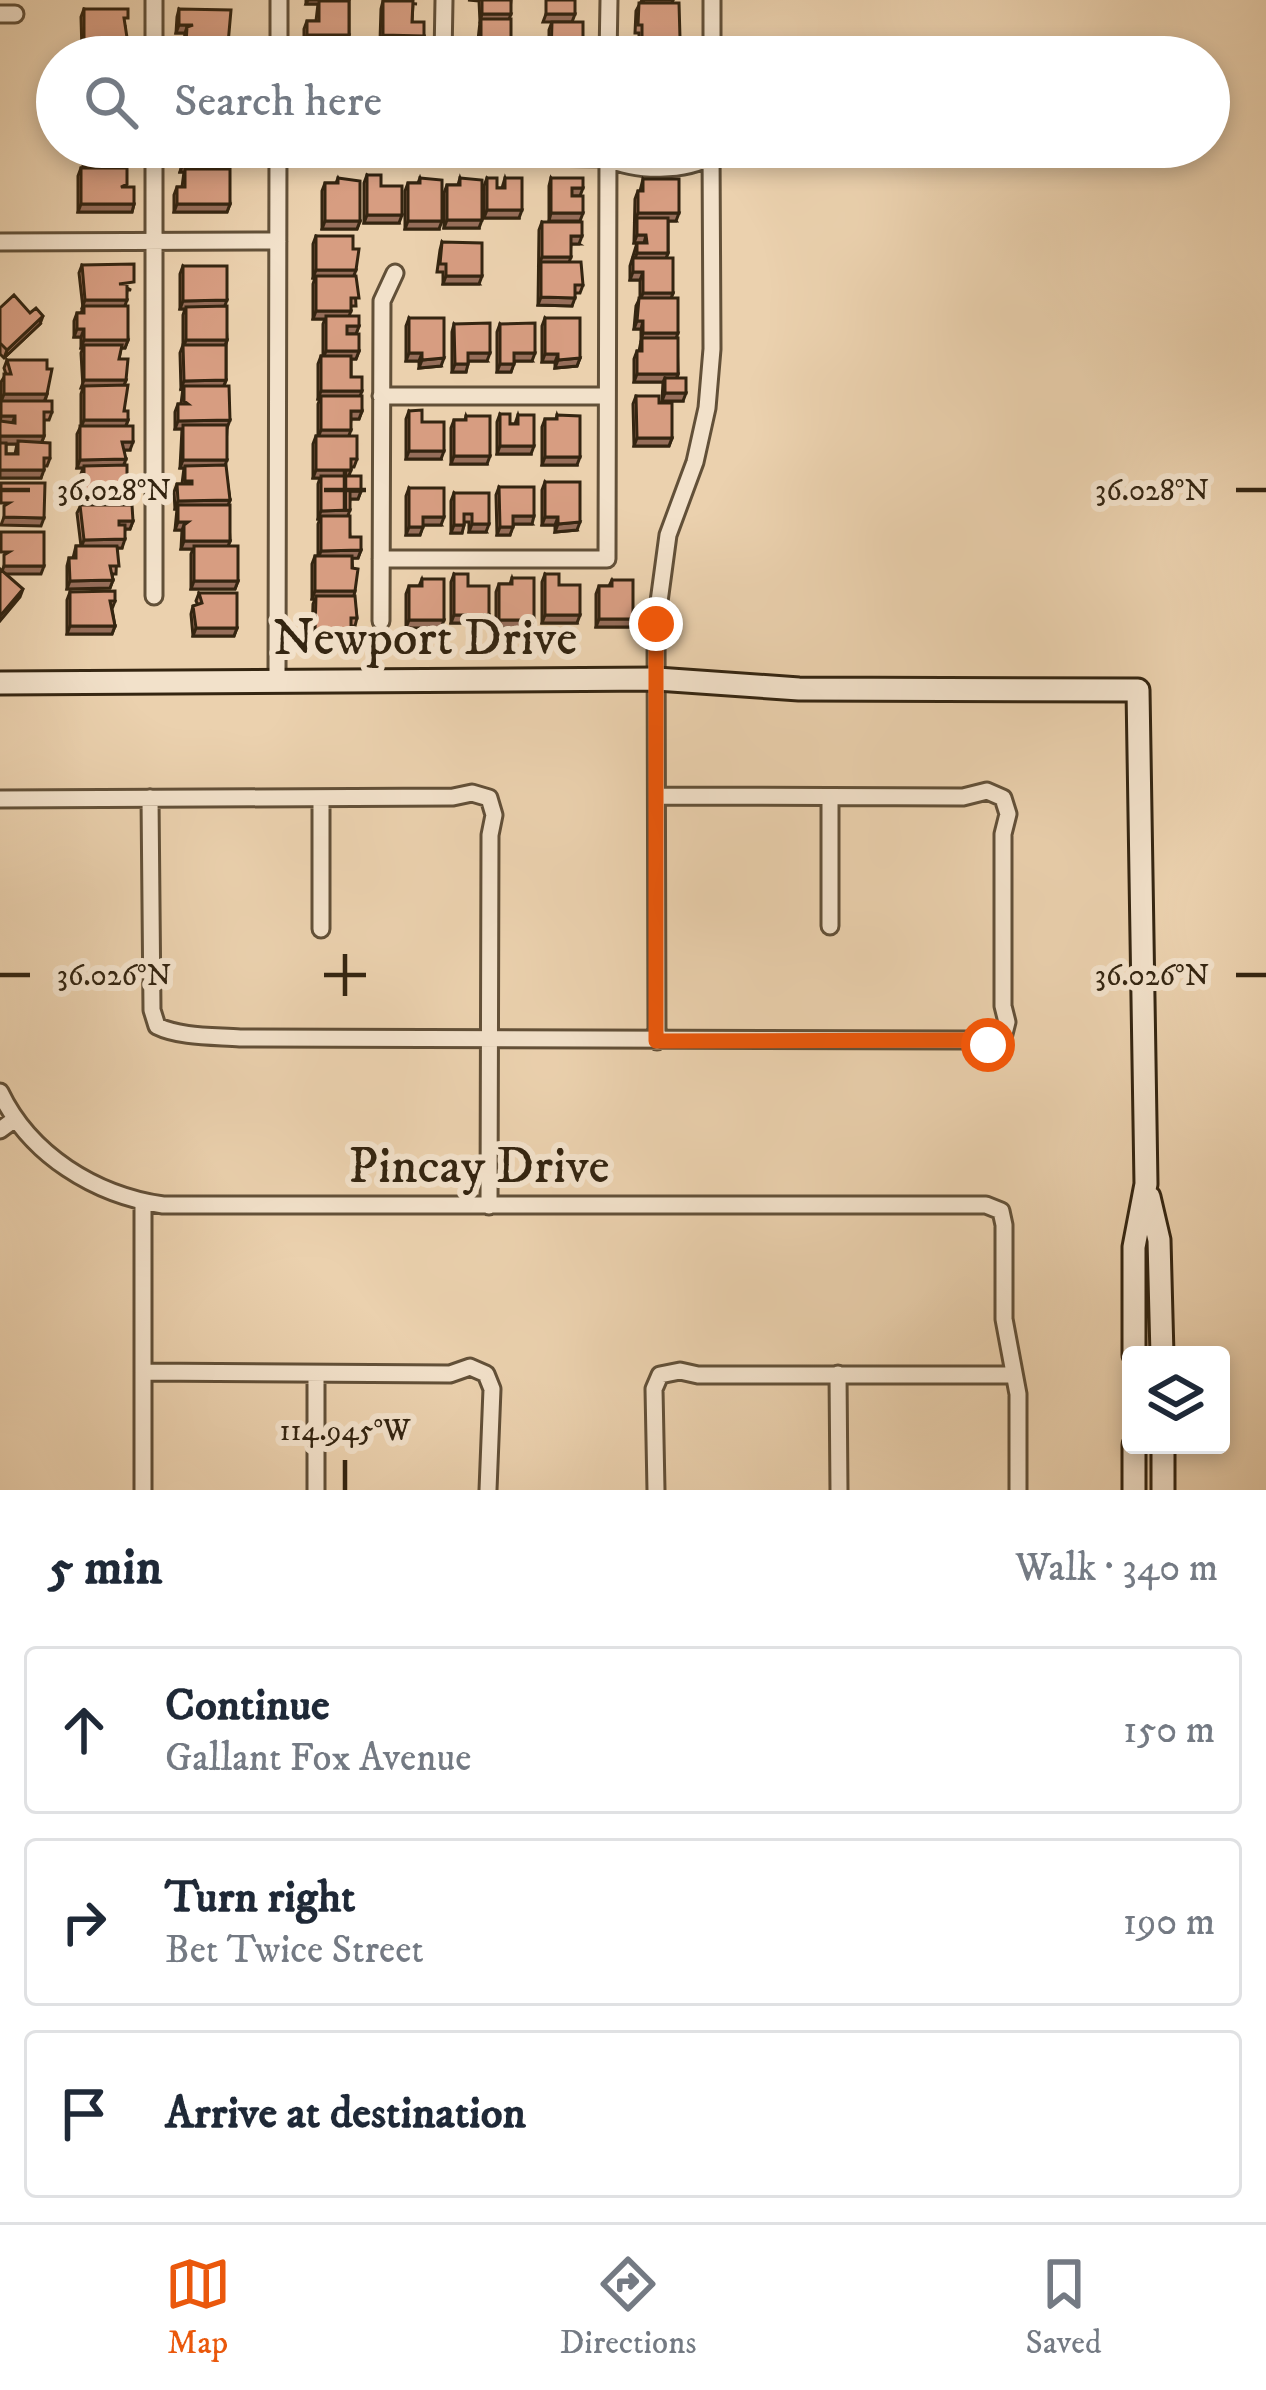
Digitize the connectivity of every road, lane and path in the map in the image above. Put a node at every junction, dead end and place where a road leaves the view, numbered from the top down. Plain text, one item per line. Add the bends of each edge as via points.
1 (154, 0) edge
2 (279, 0) edge
3 (444, 0) edge
4 (609, 0) edge
5 (712, 0) edge
6 (154, 36) edge
7 (279, 36) edge
8 (443, 36) edge
9 (608, 36) edge
10 (712, 36) edge
11 (154, 168) edge
12 (278, 168) edge
13 (608, 168) edge
14 (711, 168) edge
15 (278, 241) junction
16 (0, 242) edge
17 (154, 242) junction
18 (394, 273) dead end
19 (381, 396) junction
20 (607, 396) junction
21 (381, 560) junction
22 (154, 596) dead end
23 (381, 621) dead end
24 (656, 679) junction
25 (0, 682) edge
26 (278, 682) junction
27 (658, 796) junction
28 (830, 797) junction
29 (321, 798) junction
30 (0, 799) edge
31 (151, 799) junction
32 (830, 926) dead end
33 (321, 929) dead end
34 (489, 1040) junction
35 (656, 1041) junction
36 (0, 1093) edge
37 (15, 1119) junction
38 (0, 1130) edge
39 (1146, 1184) junction
40 (143, 1202) junction
41 (489, 1206) junction
42 (1134, 1346) edge
43 (1162, 1346) edge
44 (142, 1372) junction
45 (316, 1374) junction
46 (838, 1374) junction
47 (1014, 1375) junction
48 (1134, 1454) edge
49 (1163, 1454) edge
50 (143, 1490) edge
51 (316, 1490) edge
52 (488, 1490) edge
53 (656, 1490) edge
54 (838, 1490) edge
55 (1018, 1490) edge
56 (1134, 1490) edge
57 (1163, 1490) edge

1 - 6 street
2 - 7 street
3 - 8 street
4 - 9 street
5 - 10 street
11 - 17 street
12 - 15 street
13 - 20 street
14 - 24 street via 711,379 662,561
15 - 17 street
15 - 26 street
16 - 17 street
17 - 22 street
18 - 19 street via 382,302
19 - 20 street
19 - 21 street
20 - 21 street via 607,559
21 - 23 street
24 - 26 street, Newport Drive
24 - 27 street
24 - 39 street, Newport Drive via 799,689 1138,691
25 - 26 street, Newport Drive
27 - 28 street
27 - 35 street
28 - 32 street
28 - 35 street via 986,791 1003,798 1003,1038 988,1045
29 - 31 street
29 - 33 street
29 - 34 street via 489,798
30 - 31 street
31 - 34 street via 157,1026 240,1039
34 - 35 street
34 - 41 street
36 - 37 street, Pincay Drive
37 - 38 street
37 - 40 street, Pincay Drive via 86,1180
39 - 42 street via 1134,1247
39 - 43 street via 1159,1240
40 - 41 street, Pincay Drive
40 - 44 street
41 - 47 street, Pincay Drive via 986,1205 1000,1211 1004,1225 1001,1291
44 - 45 street
44 - 50 street
45 - 51 street
45 - 52 street via 450,1374 470,1367 486,1374
46 - 47 street
46 - 53 street via 660,1375
46 - 54 street
47 - 55 street
48 - 56 street
49 - 57 street

